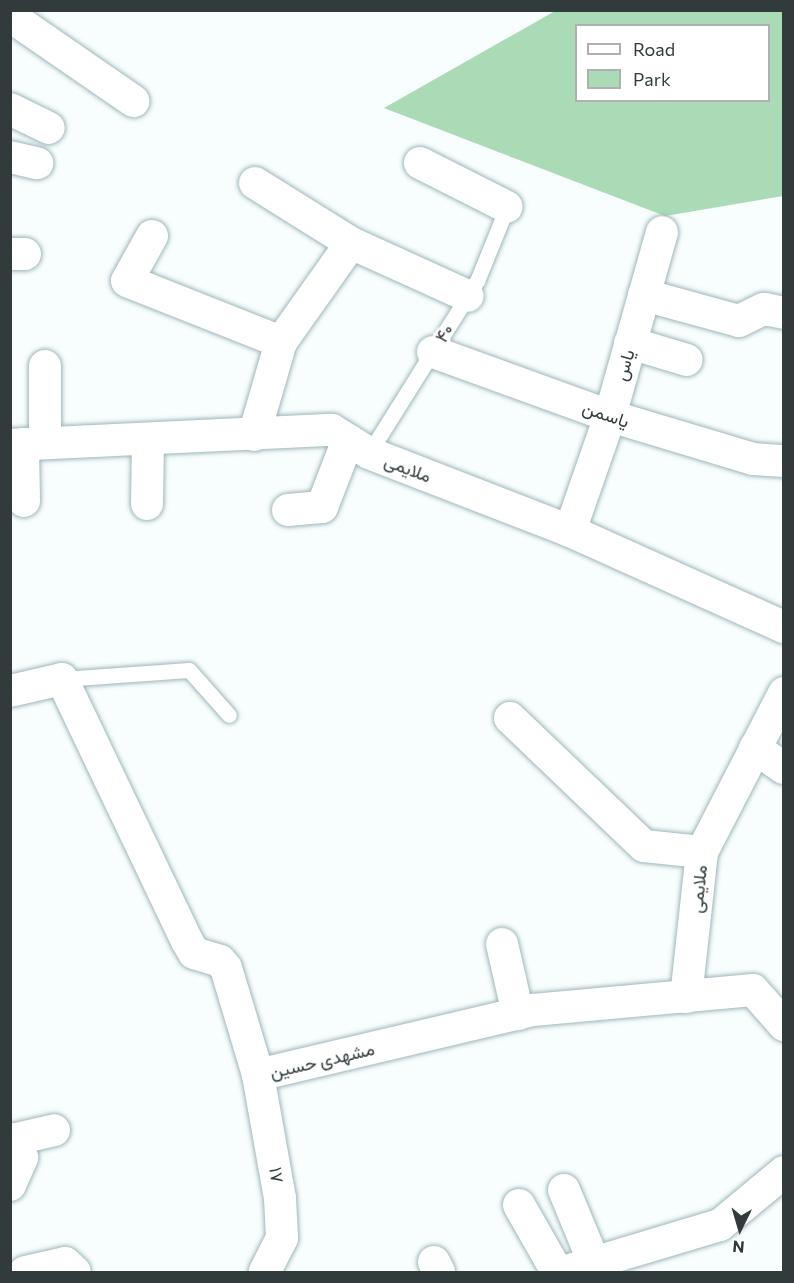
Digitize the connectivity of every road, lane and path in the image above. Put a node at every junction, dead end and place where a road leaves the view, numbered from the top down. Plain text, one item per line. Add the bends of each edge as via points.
1 (10, 15) edge
2 (133, 101) dead end
3 (10, 109) edge
4 (49, 128) dead end
5 (420, 163) dead end
6 (255, 183) dead end
7 (507, 207) joint
8 (662, 232) dead end
9 (152, 236) dead end
10 (351, 243) junction
11 (644, 295) junction
12 (468, 296) junction
13 (783, 313) edge
14 (281, 342) junction
15 (630, 343) junction
16 (433, 352) junction
17 (687, 360) dead end
18 (45, 366) dead end
19 (610, 416) junction
20 (254, 435) junction
21 (148, 439) junction
22 (26, 444) edge
23 (359, 446) junction
24 (783, 460) edge
25 (24, 501) dead end
26 (147, 504) dead end
27 (288, 510) dead end
28 (570, 531) junction
29 (783, 627) edge
30 (62, 679) junction
31 (10, 691) edge
32 (783, 693) edge
33 (229, 715) dead end
34 (510, 718) dead end
35 (755, 748) junction
36 (783, 768) edge
37 (702, 852) junction
38 (502, 944) dead end
39 (686, 997) junction
40 (518, 1014) junction
41 (783, 1025) edge
42 (258, 1075) junction
43 (54, 1130) dead end
44 (783, 1172) edge
45 (10, 1185) edge
46 (564, 1190) dead end
47 (519, 1205) dead end
48 (596, 1268) edge
49 (25, 1272) edge
50 (75, 1272) edge
51 (265, 1272) edge
52 (556, 1272) edge
53 (563, 1272) edge

1 - 2 street
3 - 4 street
5 - 7 street
6 - 10 street
7 - 12 lane, ۴۰
8 - 11 street, یاس
9 - 14 street via 127,281
10 - 12 street
10 - 14 street
11 - 13 street via 739,321 764,309
11 - 15 street, یاس
12 - 16 lane, ۴۰
14 - 20 street
15 - 17 street
15 - 19 street, یاس
16 - 19 street, یاسمن
16 - 23 lane, ۴۰
18 - 22 street
19 - 24 street, یاسمن via 753,459
19 - 28 street, یاس
20 - 21 street, ملایمی
20 - 23 street, ملایمی via 332,430
21 - 22 street, ملایمی
21 - 26 street
22 - 25 street
23 - 27 street via 322,507
23 - 28 street, ملایمی
28 - 29 street, ملایمی
30 - 31 street
30 - 33 lane via 189,670
30 - 42 street, مشهدی حسین via 186,941 194,953 220,961 226,968
32 - 35 street, ملایمی
34 - 37 street via 644,846
35 - 36 street
35 - 37 street, ملایمی
37 - 39 street, ملایمی
38 - 40 street
39 - 40 street, مشهدی حسین
39 - 41 street, مشهدی حسین via 753,990
40 - 42 street, مشهدی حسین
42 - 51 street, ۱۷ via 275,1162 282,1238
43 - 45 street via 16,1139 22,1158
44 - 48 street via 720,1225
46 - 48 street
47 - 52 street
48 - 53 street
49 - 50 street via 64,1263

